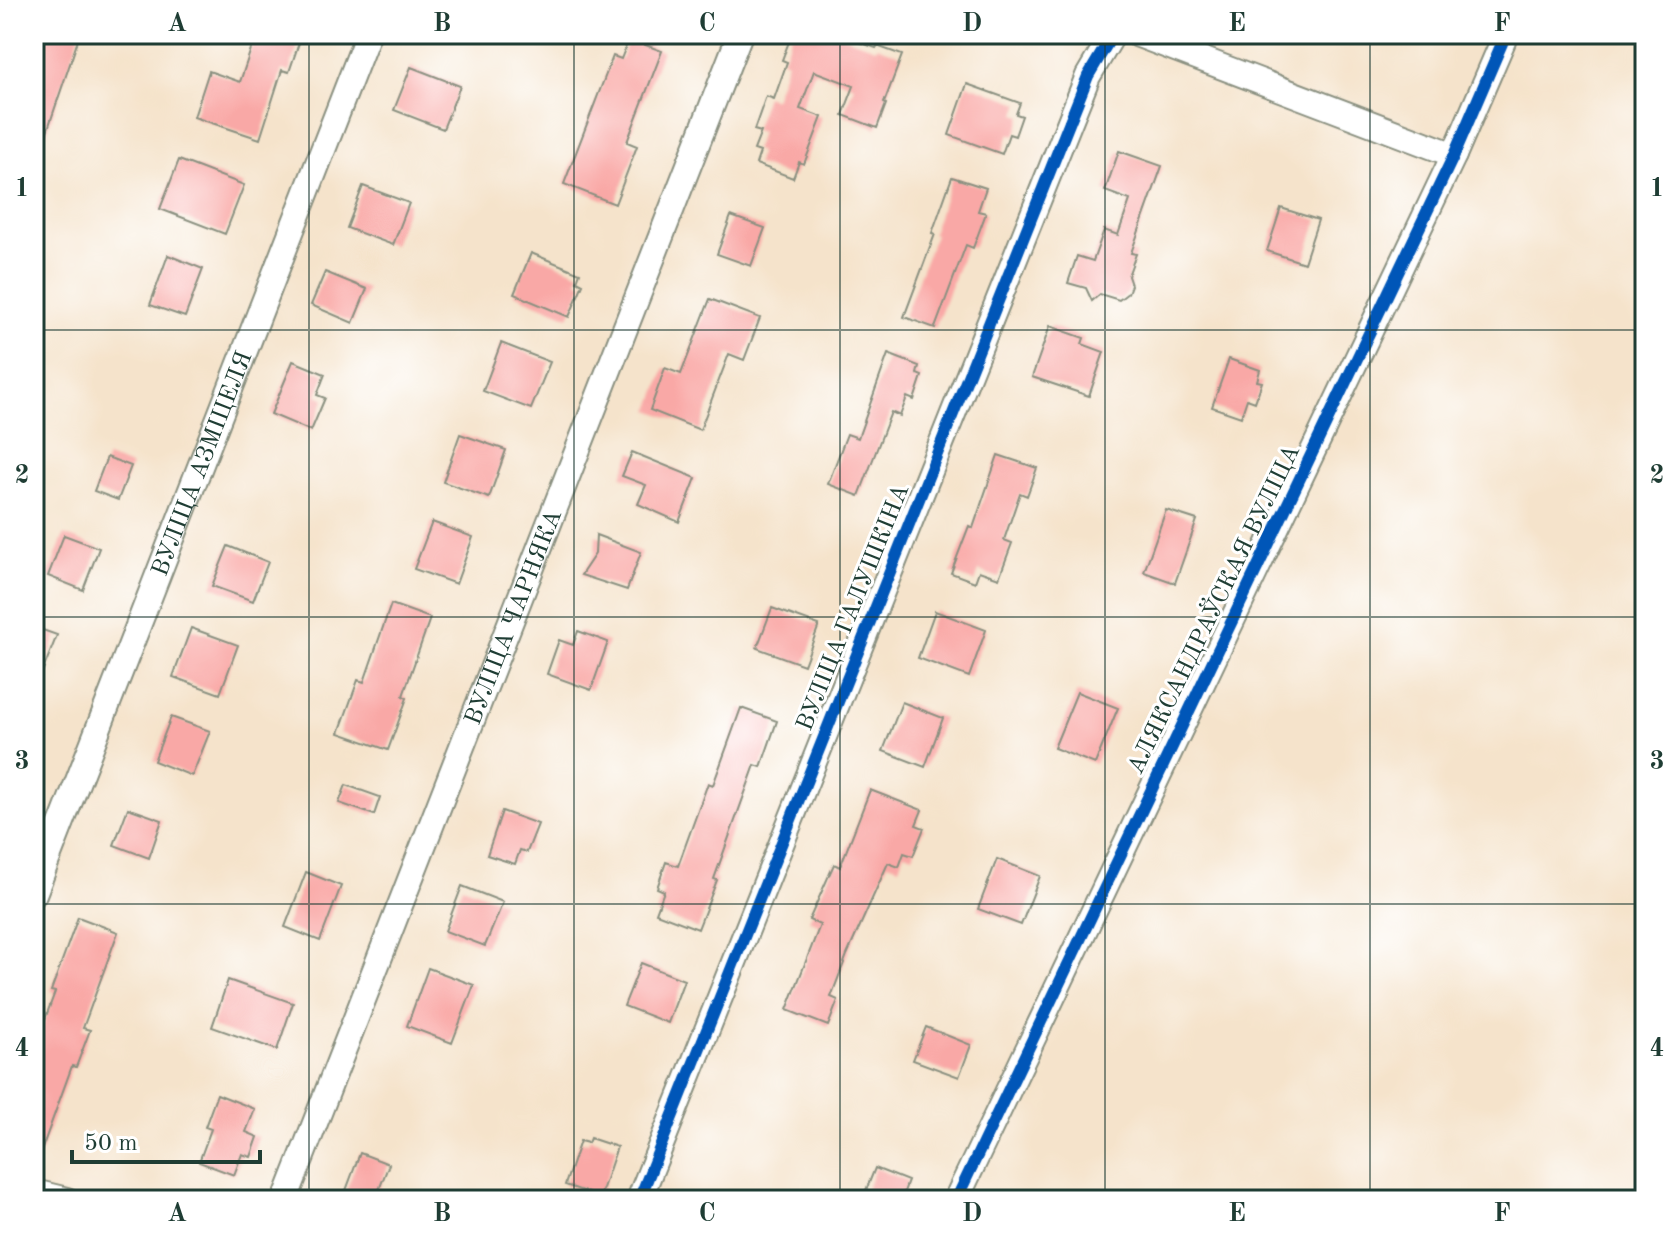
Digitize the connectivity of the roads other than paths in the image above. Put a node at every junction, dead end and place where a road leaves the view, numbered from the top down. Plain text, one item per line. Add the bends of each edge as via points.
1 (368, 34) edge
2 (740, 34) edge
3 (1113, 34) edge
4 (1136, 34) edge
5 (1506, 34) edge
6 (1454, 155) junction
7 (34, 894) edge
8 (34, 1192) edge
9 (67, 1200) edge
10 (285, 1200) edge
11 (639, 1200) edge
12 (956, 1200) edge

1 - 7 street, ВУЛІЦА АЗМІЦЕЛЯ
2 - 10 street, ВУЛІЦА ЧАРНЯКА
3 - 11 street, ВУЛІЦА ГАЛУШКІНА via 1088,76
4 - 6 street
5 - 6 street, АЛЯКСАНДРАЎСКАЯ ВУЛІЦА
6 - 12 street, АЛЯКСАНДРАЎСКАЯ ВУЛІЦА
8 - 9 street

